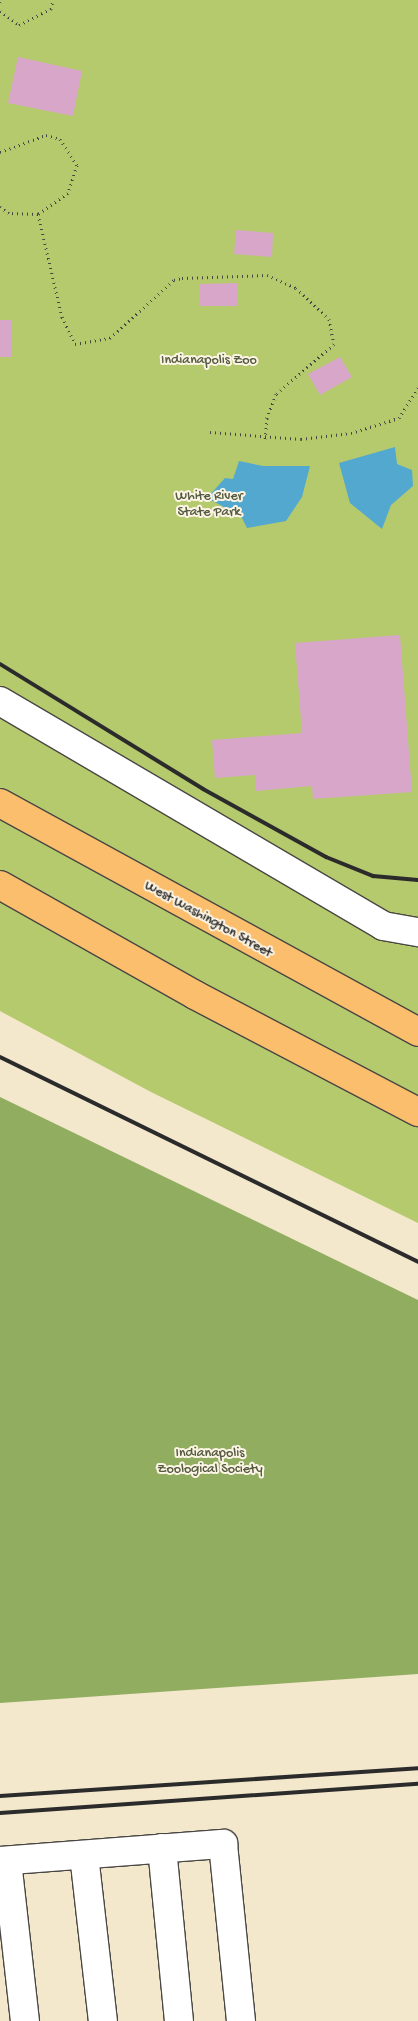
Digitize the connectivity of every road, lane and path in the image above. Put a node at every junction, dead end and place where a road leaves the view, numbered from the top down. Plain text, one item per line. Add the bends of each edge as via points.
1 (53, 0) edge
2 (0, 11) edge
3 (0, 152) edge
4 (0, 207) edge
5 (38, 214) junction
6 (418, 387) edge
7 (210, 432) dead end
8 (265, 439) junction
9 (0, 701) edge
10 (0, 803) edge
11 (0, 885) edge
12 (418, 932) edge
13 (418, 1032) edge
14 (418, 1112) edge
15 (162, 1848) junction
16 (84, 1854) junction
17 (4, 1861) edge
18 (25, 2021) edge
19 (103, 2021) edge
20 (179, 2021) edge
21 (241, 2021) edge

1 - 2 path via 51,9 19,25
3 - 5 path via 46,135 60,139 70,150 77,164 68,193
4 - 5 path via 9,213
5 - 8 path via 69,340 97,343 110,338 174,280 267,275 296,288 329,319 334,344 276,394 266,418
6 - 8 path via 399,418 351,433
7 - 8 path
9 - 12 lane via 383,926
10 - 13 main road, West Washington Street
11 - 14 main road via 195,995
15 - 16 lane
15 - 20 lane
15 - 21 lane via 223,1844
16 - 17 lane
16 - 19 lane
17 - 18 lane

